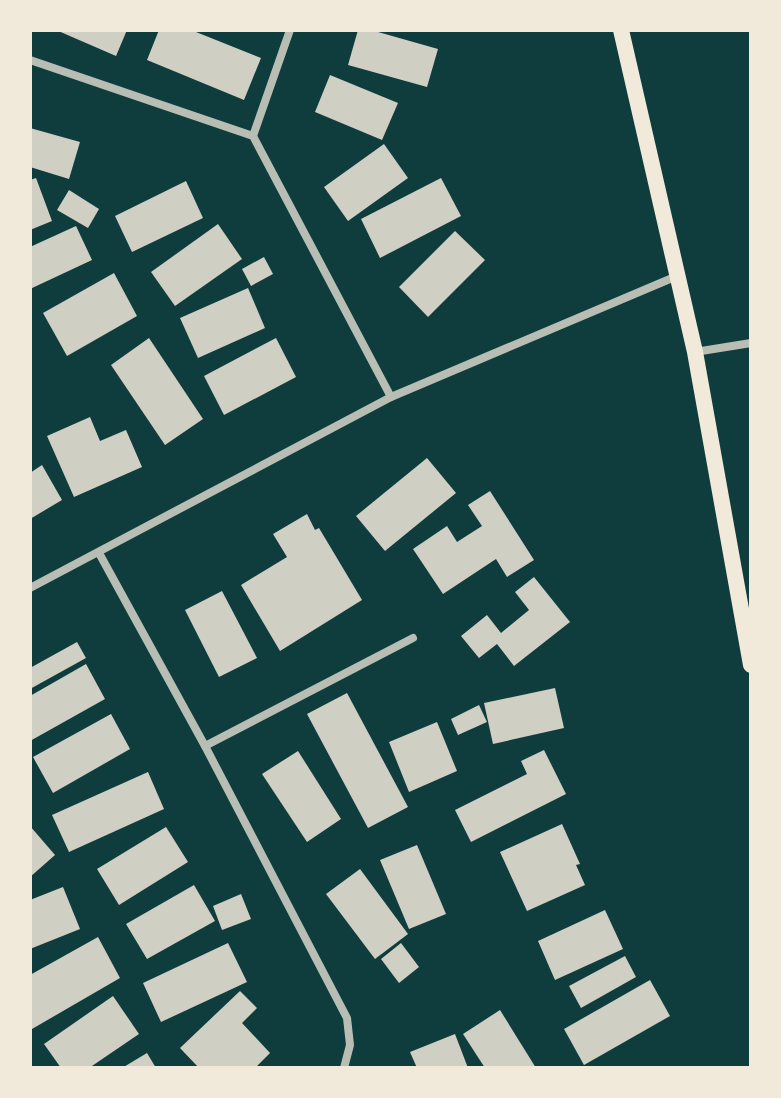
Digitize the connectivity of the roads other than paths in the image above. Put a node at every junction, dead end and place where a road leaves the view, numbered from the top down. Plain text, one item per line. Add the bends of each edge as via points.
1 (290, 30) edge
2 (621, 30) edge
3 (30, 60) edge
4 (253, 136) junction
5 (677, 276) junction
6 (751, 343) edge
7 (695, 352) junction
8 (391, 397) junction
9 (99, 553) junction
10 (30, 588) edge
11 (413, 638) dead end
12 (751, 665) edge
13 (205, 746) junction
14 (344, 1068) edge

1 - 4 street
2 - 5 main road
3 - 4 street
4 - 8 street
5 - 7 main road
5 - 8 street
6 - 7 street
7 - 12 main road
8 - 9 street
9 - 10 street
9 - 13 street
11 - 13 street
13 - 14 street via 347,1018 350,1045

